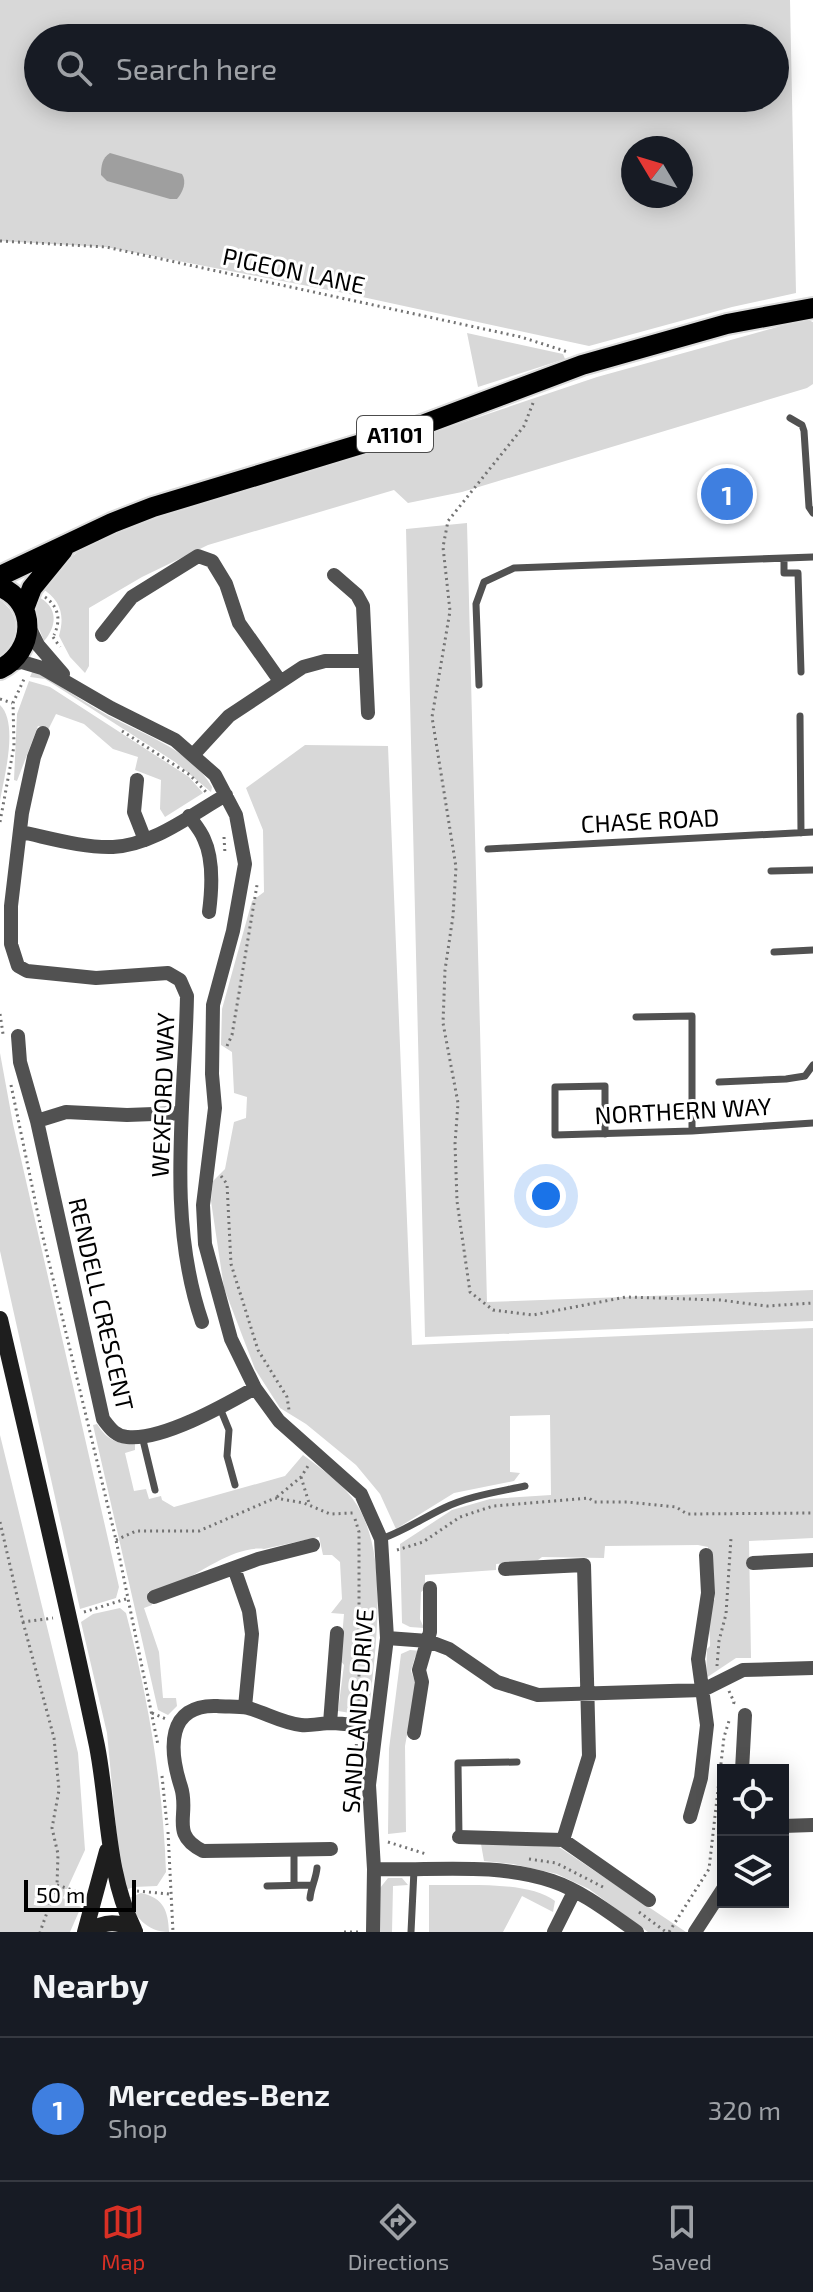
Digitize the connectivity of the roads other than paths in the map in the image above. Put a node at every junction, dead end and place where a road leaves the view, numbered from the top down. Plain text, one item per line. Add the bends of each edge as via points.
1 (813, 308) edge
2 (790, 418) dead end
3 (813, 513) edge
4 (65, 547) junction
5 (813, 557) edge
6 (784, 558) junction
7 (334, 575) dead end
8 (0, 576) edge
9 (0, 587) edge
10 (26, 617) junction
11 (102, 635) dead end
12 (364, 661) junction
13 (8, 667) edge
14 (801, 672) dead end
15 (280, 681) junction
16 (71, 683) junction
17 (479, 685) dead end
18 (368, 713) dead end
19 (800, 716) dead end
20 (43, 733) dead end
21 (194, 754) junction
22 (137, 780) dead end
23 (226, 795) junction
24 (189, 816) junction
25 (21, 832) junction
26 (813, 832) edge
27 (801, 833) junction
28 (145, 840) junction
29 (488, 849) dead end
30 (813, 870) edge
31 (771, 871) dead end
32 (209, 912) dead end
33 (813, 950) edge
34 (774, 952) dead end
35 (636, 1017) dead end
36 (7, 1036) edge
37 (813, 1065) edge
38 (719, 1082) dead end
39 (181, 1113) junction
40 (37, 1121) junction
41 (813, 1123) edge
42 (692, 1131) junction
43 (605, 1134) junction
44 (0, 1319) edge
45 (202, 1322) dead end
46 (255, 1388) junction
47 (220, 1408) junction
48 (142, 1436) junction
49 (235, 1485) dead end
50 (525, 1486) dead end
51 (155, 1490) dead end
52 (386, 1537) junction
53 (313, 1545) dead end
54 (706, 1555) dead end
55 (813, 1560) edge
56 (753, 1563) dead end
57 (234, 1568) junction
58 (505, 1569) dead end
59 (430, 1588) dead end
60 (154, 1597) dead end
61 (585, 1600) junction
62 (601, 1600) dead end
63 (337, 1633) dead end
64 (387, 1638) junction
65 (428, 1641) junction
66 (813, 1668) edge
67 (703, 1690) junction
68 (587, 1693) junction
69 (245, 1707) junction
70 (745, 1715) dead end
71 (330, 1723) junction
72 (375, 1727) junction
73 (414, 1733) dead end
74 (517, 1762) dead end
75 (742, 1764) edge
76 (690, 1817) dead end
77 (813, 1825) edge
78 (789, 1826) edge
79 (459, 1837) joint
80 (563, 1840) junction
81 (109, 1842) junction
82 (331, 1849) dead end
83 (294, 1851) junction
84 (317, 1868) dead end
85 (374, 1869) junction
86 (414, 1870) junction
87 (294, 1884) junction
88 (311, 1885) junction
89 (267, 1886) dead end
90 (574, 1892) junction
91 (310, 1898) dead end
92 (717, 1898) edge
93 (649, 1900) dead end
94 (135, 1931) edge
95 (87, 1932) edge
96 (373, 1932) edge
97 (411, 1932) edge
98 (554, 1932) edge
99 (637, 1932) edge
100 (695, 1932) edge

1 - 4 main road, A1101 via 727,324 582,365 414,428 153,507
2 - 3 lane via 804,431
4 - 8 main road, A1101
4 - 10 main road, A1101 via 32,588
5 - 6 lane
6 - 14 lane via 784,573 798,573
6 - 17 lane via 514,568 484,582 476,604
7 - 12 street via 363,606
9 - 10 main road via 17,598
10 - 13 main road via 27,639
10 - 16 street, SANDLANDS DRIVE via 41,649
11 - 15 street via 132,597 198,556 212,561 239,623
12 - 15 street via 325,661
12 - 18 street
13 - 16 street, SANDLANDS DRIVE
15 - 21 street via 229,716
16 - 21 street, SANDLANDS DRIVE
19 - 27 lane
20 - 25 street, WEXFORD WAY
21 - 23 street, SANDLANDS DRIVE
22 - 28 street via 134,812
23 - 24 street
23 - 46 street, SANDLANDS DRIVE via 242,838 245,864 213,1005 215,1108 203,1205 205,1244 217,1290 231,1339
24 - 28 street
24 - 32 street via 209,857
25 - 28 street via 114,847
25 - 39 street, WEXFORD WAY via 11,906 11,944 18,966 96,978 168,973 180,980 187,996
26 - 27 lane, CHASE ROAD
27 - 29 lane, CHASE ROAD
30 - 31 lane
33 - 34 lane
35 - 42 lane via 692,1016
36 - 40 street, RENDELL CRESCENT
37 - 38 lane via 805,1076
39 - 40 street via 66,1112
39 - 45 street, WEXFORD WAY via 176,1232
40 - 48 street, RENDELL CRESCENT via 103,1419 113,1433
41 - 42 lane, NORTHERN WAY
42 - 43 lane, NORTHERN WAY
43 - 43 lane, NORTHERN WAY via 555,1135 555,1087 605,1086
44 - 81 main road via 99,1757
46 - 47 street, RENDELL CRESCENT
46 - 52 street, SANDLANDS DRIVE via 279,1421 361,1494
47 - 48 street, RENDELL CRESCENT
47 - 49 lane via 229,1430 227,1456
48 - 51 lane
50 - 52 lane via 447,1506
52 - 64 street, SANDLANDS DRIVE
53 - 57 street
54 - 67 street via 708,1593 698,1659
55 - 56 street
57 - 60 street
57 - 69 street via 252,1634
58 - 61 street via 584,1565
59 - 65 street
61 - 62 street
61 - 68 street
63 - 71 street
64 - 65 street
64 - 72 street, SANDLANDS DRIVE
65 - 68 street via 517,1690 538,1695
65 - 73 street via 419,1670
66 - 67 street via 743,1670
67 - 68 street
67 - 76 street via 707,1725
68 - 80 street via 589,1756
69 - 71 street via 301,1725
69 - 83 street via 195,1708 177,1724 184,1836 203,1851
70 - 75 street
71 - 72 street
72 - 85 street, SANDLANDS DRIVE via 369,1785
74 - 79 lane via 458,1763
77 - 78 street
79 - 80 street
80 - 93 street
81 - 94 main road via 115,1880
81 - 95 main road
82 - 83 street
83 - 87 lane
84 - 88 lane
85 - 86 street
85 - 96 street, SANDLANDS DRIVE
86 - 90 street via 499,1871 554,1882
86 - 97 lane
87 - 88 lane
87 - 89 lane
88 - 91 lane
90 - 98 street
90 - 99 street
92 - 100 street
94 - 95 main road via 114,1923

